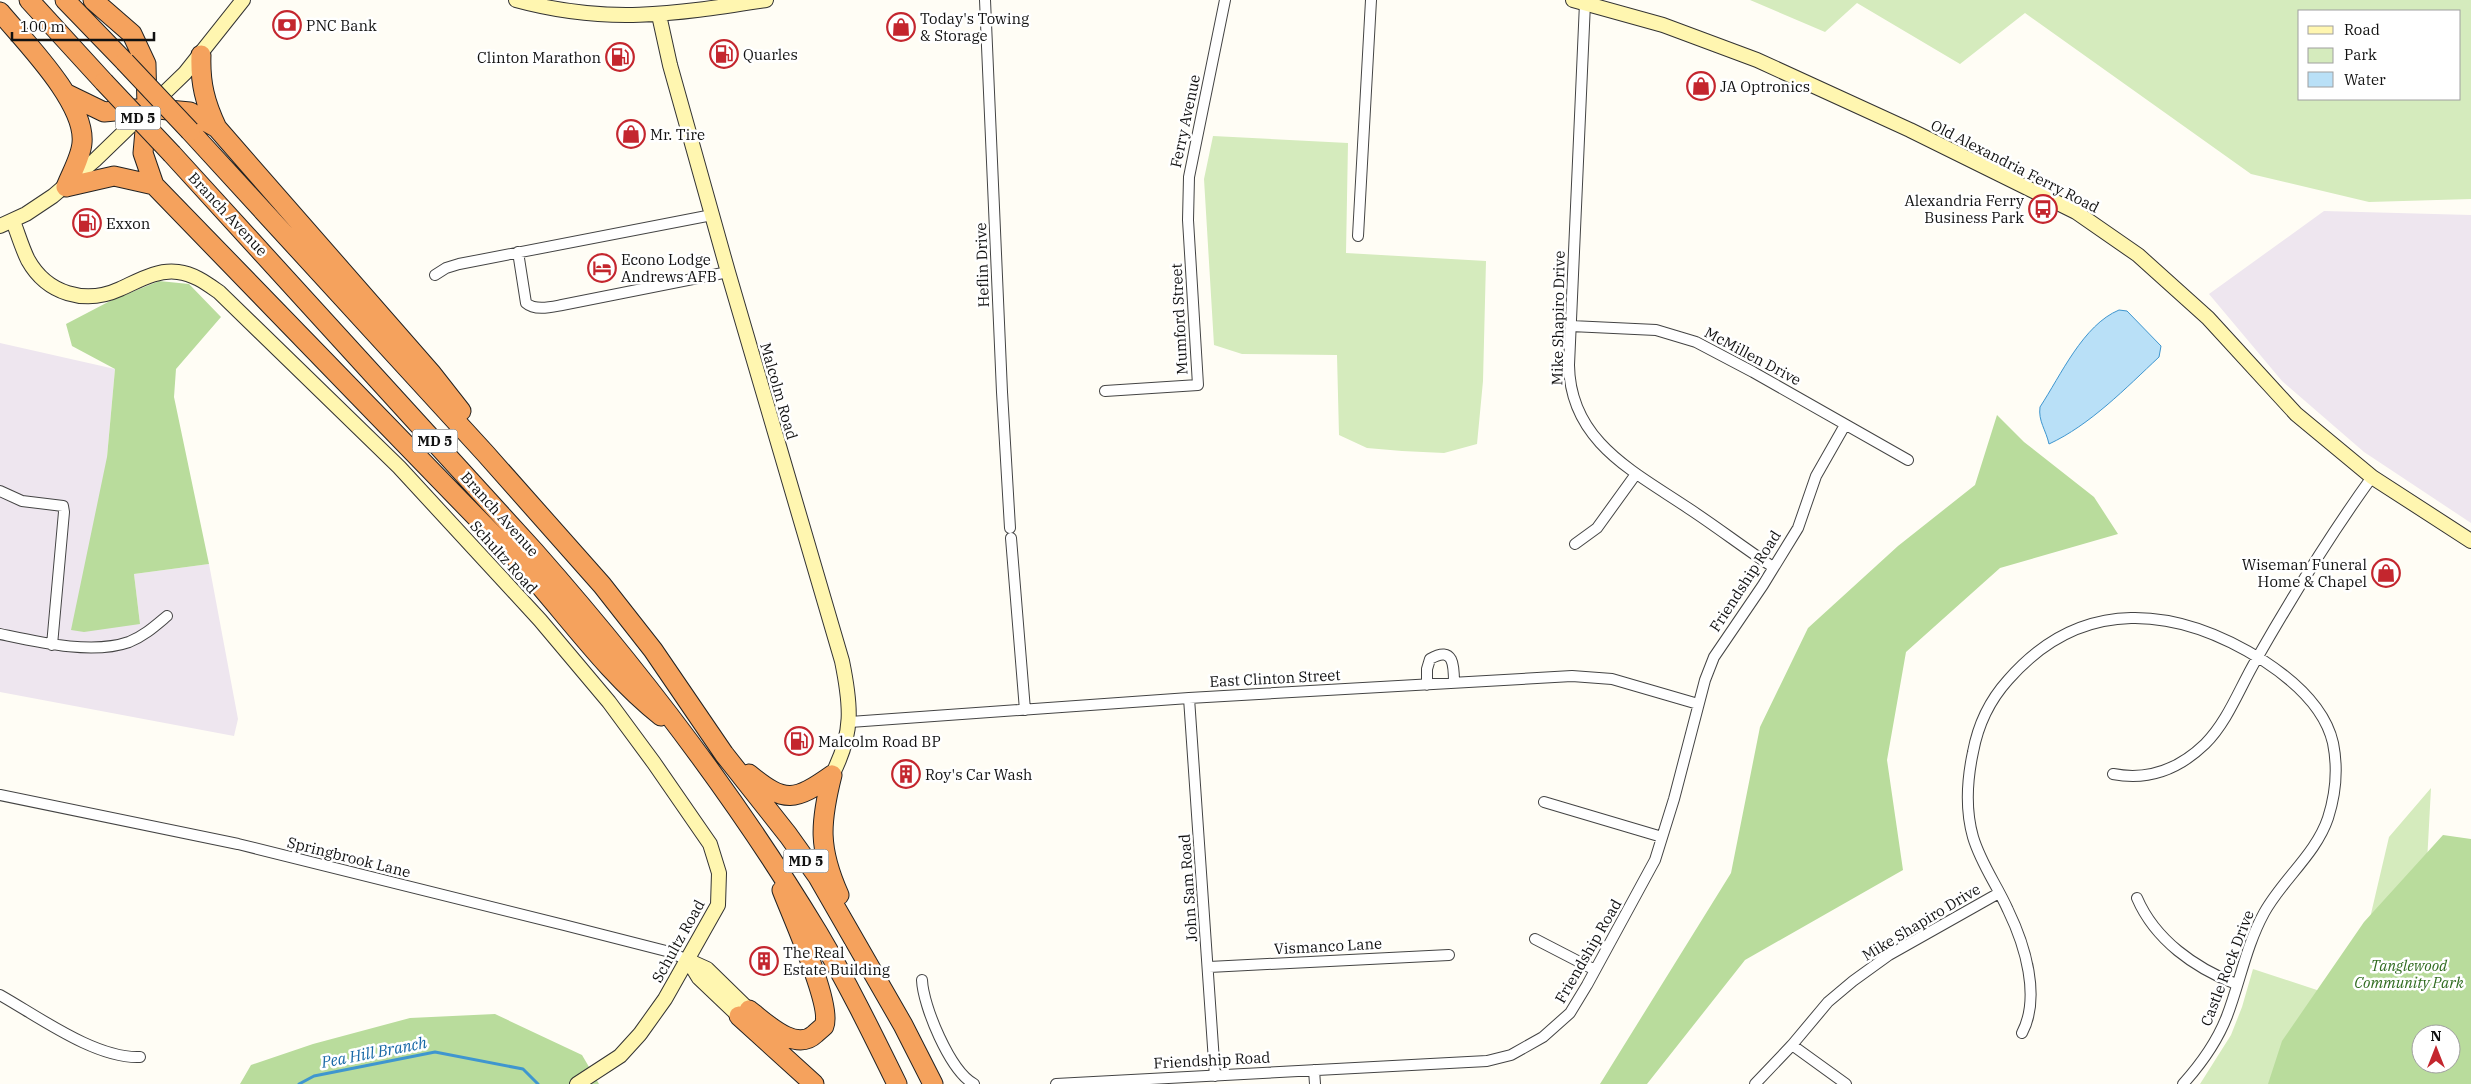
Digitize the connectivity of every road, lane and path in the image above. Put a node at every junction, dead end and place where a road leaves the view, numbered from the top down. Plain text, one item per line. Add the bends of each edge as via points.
1 (29, 0) edge
2 (65, 0) edge
3 (93, 0) edge
4 (243, 0) edge
5 (516, 0) edge
6 (766, 0) edge
7 (985, 0) edge
8 (1225, 0) edge
9 (1371, 0) edge
10 (1579, 2) edge
11 (0, 12) edge
12 (659, 15) junction
13 (201, 56) junction
14 (67, 94) junction
15 (147, 108) junction
16 (217, 128) junction
17 (154, 185) junction
18 (66, 186) junction
19 (712, 215) junction
20 (7, 224) edge
21 (1358, 236) dead end
22 (1190, 249) joint
23 (518, 252) junction
24 (728, 272) junction
25 (434, 275) dead end
26 (1570, 326) junction
27 (1105, 391) dead end
28 (1845, 425) junction
29 (1908, 460) dead end
30 (1636, 474) junction
31 (2372, 476) junction
32 (0, 491) edge
33 (531, 507) junction
34 (2471, 541) edge
35 (1575, 544) dead end
36 (1774, 567) junction
37 (167, 616) dead end
38 (0, 634) edge
39 (52, 645) junction
40 (2258, 657) junction
41 (1454, 683) junction
42 (1427, 684) junction
43 (1188, 698) junction
44 (1698, 704) junction
45 (1025, 710) junction
46 (850, 722) junction
47 (687, 738) junction
48 (724, 754) junction
49 (832, 774) junction
50 (2113, 774) dead end
51 (0, 795) edge
52 (1544, 802) dead end
53 (1662, 838) junction
54 (772, 861) junction
55 (1998, 893) junction
56 (2137, 898) dead end
57 (1534, 939) dead end
58 (1449, 956) dead end
59 (687, 960) junction
60 (1209, 967) junction
61 (1595, 970) junction
62 (875, 976) junction
63 (922, 980) dead end
64 (2236, 984) junction
65 (0, 995) edge
66 (744, 1013) junction
67 (2022, 1033) dead end
68 (1792, 1046) junction
69 (140, 1057) dead end
70 (1314, 1070) junction
71 (1215, 1076) junction
72 (577, 1084) edge
73 (814, 1084) edge
74 (897, 1084) edge
75 (933, 1084) edge
76 (974, 1084) edge
77 (1056, 1084) edge
78 (1315, 1084) edge
79 (1755, 1084) edge
80 (1846, 1084) edge
81 (2183, 1084) edge

1 - 47 highway, Branch Avenue / MD 5, bridge via 576,598
2 - 33 highway, Branch Avenue / MD 5, bridge via 190,131
3 - 15 highway via 132,34 146,64
4 - 13 street
5 - 12 street via 588,14
6 - 12 street
7 - 45 street, Heflin Drive via 1002,392
8 - 22 street, Ferry Avenue via 1189,177
9 - 21 street
10 - 26 street, Mike Shapiro Drive
10 - 31 street, Old Alexandria Ferry Road via 1663,25 1757,60 2076,212 2138,255 2208,318 2296,414
11 - 14 highway
12 - 19 street, Malcolm Road
13 - 15 street
13 - 16 highway via 203,95
14 - 15 highway via 104,112
14 - 18 highway via 81,126 82,144
15 - 16 highway via 190,112
15 - 17 highway via 143,153
15 - 18 street
16 - 33 highway via 432,374
17 - 18 highway via 114,176
17 - 47 highway via 360,394 530,574 633,694
18 - 20 street
19 - 23 street
19 - 24 street, Malcolm Road
20 - 59 street, Schultz Road via 42,281 59,291 92,298 152,274 176,272 196,276 219,292 399,467 483,557 609,702 710,844 719,873 718,905
22 - 27 street, Mumford Street via 1198,385
23 - 24 street via 526,303 538,308
23 - 25 street via 459,264
24 - 46 street, Malcolm Road via 840,654 848,690
26 - 28 street, McMillen Drive via 1645,329 1683,337 1754,372
26 - 30 street, Mike Shapiro Drive via 1569,373 1573,399 1602,445
28 - 29 street, McMillen Drive
28 - 36 street, Friendship Road via 1816,476 1800,524
30 - 35 street via 1597,528
30 - 36 street, Mike Shapiro Drive
31 - 34 street, Old Alexandria Ferry Road
31 - 40 street via 2336,527
32 - 39 street via 22,501 63,506
33 - 48 highway, Branch Avenue / MD 5 via 602,585 653,650
36 - 44 street, Friendship Road via 1714,657
37 - 39 street via 139,637 121,644
38 - 39 street
40 - 50 street via 2220,726 2198,750 2156,775 2139,778
40 - 55 street, Castle Rock Drive via 2197,627 2145,618 2113,620 2070,632 2032,656 1989,706 1974,744 1969,770 1970,824 1980,857
40 - 64 street, Castle Rock Drive via 2300,689 2324,720 2334,747 2335,788 2320,836 2267,908
41 - 42 street, East Clinton Street
41 - 42 street via 1453,661 1449,656 1437,655 1428,663
41 - 44 street, East Clinton Street via 1584,676 1628,683
42 - 43 street, East Clinton Street
43 - 45 street, East Clinton Street
43 - 60 street, John Sam Road
44 - 53 street, Friendship Road
45 - 46 street, East Clinton Street
46 - 49 street, Malcolm Road via 844,748
47 - 54 highway, Branch Avenue / MD 5
48 - 49 highway via 760,784 778,794 796,796
48 - 62 highway, Branch Avenue / MD 5 via 818,877
49 - 62 highway via 822,814 823,841 831,877
51 - 59 street, Springbrook Lane via 238,844 670,952
52 - 53 street
53 - 61 street, Friendship Road via 1650,872
54 - 66 highway via 819,986 825,1012 824,1026 811,1038 798,1039 783,1036
54 - 74 highway, Branch Avenue / MD 5 via 827,950
55 - 67 street, Castle Rock Drive via 2018,933 2029,979 2030,1006
55 - 68 street, Mike Shapiro Drive via 1889,955 1853,981 1822,1009
56 - 64 street via 2156,928 2180,953 2212,974
57 - 61 street
58 - 60 street, Vismanco Lane
59 - 66 street via 700,978
59 - 72 street, Schultz Road via 665,999 631,1046 607,1066
60 - 71 street, John Sam Road
61 - 70 street, Friendship Road via 1579,1000 1559,1025 1532,1045 1511,1055 1487,1061
62 - 75 highway, Branch Avenue / MD 5
63 - 76 street via 924,1000 944,1042 960,1072
64 - 81 street, Castle Rock Drive via 2219,1034
65 - 69 street via 98,1049
66 - 73 highway
68 - 79 street, Mike Shapiro Drive
68 - 80 street
70 - 71 street, Friendship Road
70 - 78 street
71 - 77 street, Friendship Road

